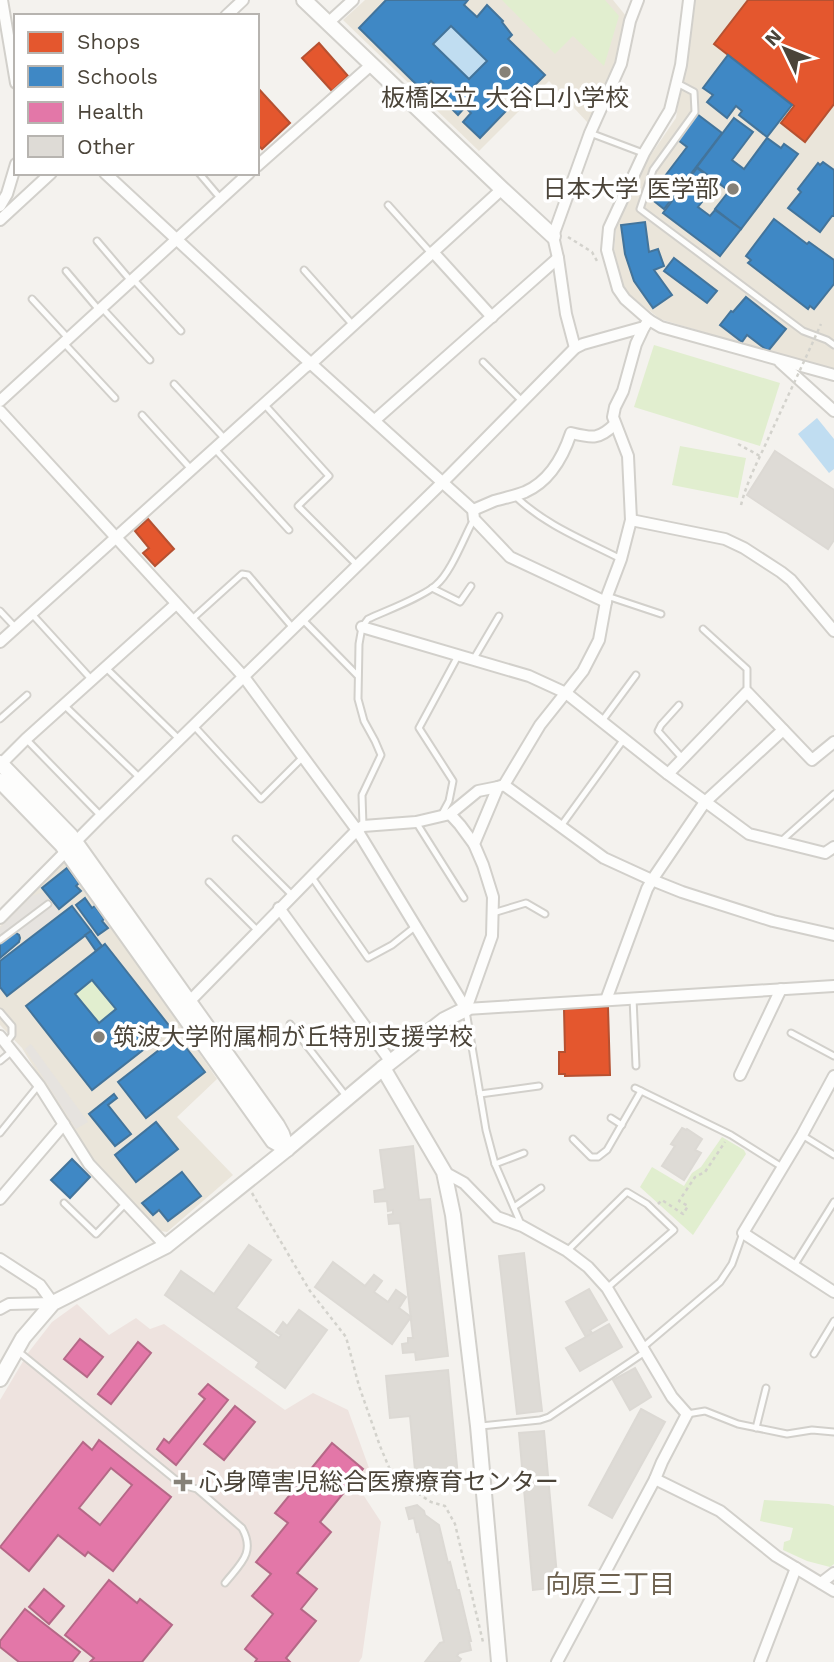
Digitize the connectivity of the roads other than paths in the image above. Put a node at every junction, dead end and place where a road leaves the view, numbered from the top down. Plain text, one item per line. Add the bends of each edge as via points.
1 (2, 0) edge
2 (243, 0) edge
3 (304, 0) edge
4 (353, 0) edge
5 (638, 0) edge
6 (689, 0) edge
7 (228, 14) edge
8 (328, 23) junction
9 (371, 65) junction
10 (14, 71) edge
11 (677, 83) junction
12 (590, 133) junction
13 (644, 153) junction
14 (259, 164) edge
15 (14, 170) edge
16 (49, 175) edge
17 (107, 175) edge
18 (201, 175) edge
19 (247, 175) edge
20 (502, 189) junction
21 (221, 199) junction
22 (3, 202) edge
23 (16, 205) junction
24 (388, 205) dead end
25 (0, 220) edge
26 (553, 236) junction
27 (177, 239) junction
28 (97, 241) dead end
29 (432, 253) junction
30 (558, 258) junction
31 (304, 270) dead end
32 (66, 271) dead end
33 (132, 280) junction
34 (32, 299) dead end
35 (100, 309) junction
36 (492, 317) junction
37 (647, 323) junction
38 (354, 325) junction
39 (181, 331) dead end
40 (66, 340) junction
41 (834, 345) edge
42 (575, 348) junction
43 (150, 360) dead end
44 (778, 360) junction
45 (483, 362) dead end
46 (311, 364) junction
47 (834, 375) edge
48 (174, 384) dead end
49 (115, 398) dead end
50 (0, 401) edge
51 (523, 402) junction
52 (264, 404) junction
53 (0, 411) edge
54 (834, 411) edge
55 (142, 415) dead end
56 (375, 420) junction
57 (615, 424) junction
58 (225, 439) junction
59 (214, 448) junction
60 (191, 469) junction
61 (442, 483) junction
62 (515, 496) junction
63 (474, 515) junction
64 (631, 520) junction
65 (289, 530) dead end
66 (115, 538) junction
67 (621, 559) junction
68 (357, 565) junction
69 (471, 586) dead end
70 (432, 588) junction
71 (607, 599) junction
72 (176, 604) junction
73 (0, 611) edge
74 (31, 613) junction
75 (661, 614) dead end
76 (499, 616) dead end
77 (191, 620) junction
78 (302, 620) junction
79 (15, 627) junction
80 (362, 627) junction
81 (293, 628) junction
82 (703, 629) dead end
83 (834, 631) edge
84 (0, 642) edge
85 (458, 656) junction
86 (473, 660) junction
87 (106, 668) junction
88 (358, 675) junction
89 (636, 675) dead end
90 (244, 677) junction
91 (92, 680) junction
92 (747, 692) junction
93 (566, 693) junction
94 (27, 695) dead end
95 (64, 705) junction
96 (679, 705) dead end
97 (0, 719) edge
98 (602, 721) junction
99 (194, 726) junction
100 (783, 730) junction
101 (26, 739) junction
102 (625, 739) junction
103 (180, 740) junction
104 (834, 742) edge
105 (303, 757) junction
106 (683, 759) junction
107 (0, 764) edge
108 (668, 774) junction
109 (140, 779) junction
110 (0, 781) edge
111 (501, 786) junction
112 (834, 794) edge
113 (705, 802) junction
114 (101, 816) junction
115 (445, 816) junction
116 (416, 822) junction
117 (561, 826) junction
118 (360, 828) junction
119 (236, 839) dead end
120 (780, 842) junction
121 (474, 844) junction
122 (71, 847) junction
123 (834, 847) edge
124 (311, 876) junction
125 (652, 880) junction
126 (209, 882) dead end
127 (292, 895) junction
128 (464, 898) dead end
129 (48, 904) dead end
130 (279, 908) junction
131 (492, 913) junction
132 (545, 914) dead end
133 (0, 918) edge
134 (416, 926) junction
135 (258, 931) junction
136 (834, 935) edge
137 (0, 940) edge
138 (834, 985) edge
139 (781, 989) junction
140 (633, 998) junction
141 (606, 1000) junction
142 (185, 1006) junction
143 (466, 1009) junction
144 (0, 1012) edge
145 (290, 1024) dead end
146 (791, 1033) dead end
147 (6, 1044) edge
148 (834, 1056) edge
149 (0, 1061) edge
150 (387, 1065) junction
151 (636, 1066) dead end
152 (740, 1075) dead end
153 (834, 1076) edge
154 (39, 1085) junction
155 (539, 1086) dead end
156 (635, 1088) dead end
157 (830, 1090) edge
158 (641, 1091) junction
159 (480, 1094) junction
160 (348, 1097) junction
161 (611, 1118) dead end
162 (64, 1124) junction
163 (622, 1125) junction
164 (0, 1133) edge
165 (802, 1135) junction
166 (573, 1139) dead end
167 (287, 1149) junction
168 (524, 1153) dead end
169 (834, 1155) edge
170 (495, 1164) junction
171 (782, 1167) junction
172 (444, 1172) junction
173 (541, 1188) dead end
174 (0, 1199) edge
175 (834, 1202) edge
176 (64, 1203) dead end
177 (126, 1203) junction
178 (514, 1207) junction
179 (522, 1226) junction
180 (743, 1233) junction
181 (166, 1246) junction
182 (567, 1251) junction
183 (0, 1259) edge
184 (794, 1266) junction
185 (607, 1288) junction
186 (834, 1292) edge
187 (53, 1303) junction
188 (0, 1309) edge
189 (834, 1321) edge
190 (16, 1350) junction
191 (643, 1350) junction
192 (814, 1354) dead end
193 (0, 1379) edge
194 (766, 1388) dead end
195 (687, 1414) junction
196 (478, 1426) junction
197 (757, 1428) junction
198 (834, 1432) edge
199 (656, 1479) junction
200 (796, 1568) junction
201 (834, 1573) edge
202 (225, 1583) dead end
203 (821, 1583) junction
204 (834, 1591) edge
205 (499, 1662) edge
206 (557, 1662) edge
207 (760, 1662) edge

1 - 10 street
2 - 7 street
3 - 8 street
4 - 8 street
5 - 12 street via 621,64
6 - 11 street
8 - 9 street
9 - 14 street
9 - 20 street
11 - 13 street via 670,110
11 - 41 lane via 694,92 695,112 653,170 640,209 803,331
12 - 13 lane
12 - 26 street
13 - 37 street via 609,228 607,250 618,289
15 - 22 street
16 - 23 street
17 - 27 street
18 - 21 lane
19 - 21 street
20 - 26 street
20 - 29 street
21 - 27 street
22 - 23 street
23 - 25 street
24 - 29 lane
26 - 30 street
27 - 33 street
27 - 46 street
28 - 33 lane
29 - 36 street
29 - 38 street
30 - 36 street
30 - 42 street
31 - 38 lane
32 - 35 lane
33 - 35 street
33 - 39 lane
34 - 40 lane
35 - 40 street
35 - 43 lane
36 - 56 street
37 - 42 street
37 - 44 street
37 - 57 street via 615,407
38 - 46 street
40 - 49 lane
40 - 50 street
42 - 51 street
44 - 47 street
44 - 54 street
45 - 51 lane
46 - 52 street
46 - 56 street
48 - 58 lane
51 - 61 street
52 - 58 street
52 - 68 lane via 329,476 298,506
53 - 66 street
55 - 60 lane
56 - 61 street
57 - 62 street via 598,437 571,433 557,466
57 - 64 street via 628,456
58 - 59 street
59 - 60 street
59 - 65 lane
60 - 66 street
61 - 63 street
61 - 68 street
62 - 63 street via 494,501
62 - 67 lane via 543,520
63 - 70 lane via 447,571
63 - 71 street via 510,557
64 - 67 street
64 - 83 street via 725,539 744,548 790,580
66 - 72 street
66 - 74 street
67 - 71 street
68 - 78 street
69 - 70 lane via 460,602
70 - 80 lane via 368,619
71 - 75 lane
71 - 93 street via 599,640
72 - 77 street
72 - 87 street
73 - 79 lane
74 - 79 street
74 - 91 lane
76 - 86 lane
77 - 81 lane via 242,575 248,575
77 - 90 street
78 - 81 street
78 - 88 lane
79 - 84 street
80 - 85 street
80 - 88 lane
81 - 90 street
82 - 92 lane via 747,669
85 - 86 street
85 - 115 lane via 419,728 453,780
86 - 93 street via 529,676
87 - 91 street
87 - 103 lane
88 - 118 lane via 364,721 381,755 362,795
89 - 98 lane
90 - 99 street
90 - 105 street
91 - 95 street
92 - 100 street
92 - 106 street
93 - 98 street
93 - 111 street
94 - 97 lane
95 - 101 street
95 - 109 lane
96 - 106 lane via 658,731
98 - 102 street
99 - 103 street
99 - 105 lane via 261,799
100 - 104 street via 812,760
100 - 113 street
101 - 107 street
101 - 114 lane
102 - 108 street
102 - 117 lane
103 - 109 street
105 - 118 street
106 - 108 street
107 - 122 street
108 - 113 street
109 - 114 street
110 - 122 street
111 - 115 street via 478,791
111 - 117 street
111 - 121 street
112 - 120 lane
113 - 120 street via 749,834
113 - 125 street
114 - 122 street
115 - 116 street
115 - 121 street via 460,825
116 - 118 street
116 - 128 lane
117 - 125 street via 604,858
118 - 124 street
118 - 134 street
119 - 127 lane
120 - 123 street via 825,853
121 - 131 street via 493,897
122 - 133 street
122 - 142 street
124 - 127 street
124 - 134 lane via 368,958
125 - 136 street via 773,921
125 - 141 street
126 - 135 lane
127 - 130 street
129 - 137 lane
130 - 135 street
130 - 150 street
131 - 132 lane via 526,903
131 - 143 street via 492,936
134 - 143 street
135 - 142 street
138 - 139 street
139 - 140 street
139 - 152 street
140 - 141 street
140 - 151 lane
141 - 143 street
142 - 167 street via 273,1141
143 - 150 street via 444,1020
143 - 159 lane
144 - 147 lane via 12,1026
145 - 160 lane
146 - 148 lane
147 - 149 lane
147 - 154 street
150 - 160 street
150 - 172 street
153 - 157 street
154 - 162 street
154 - 164 lane
155 - 159 lane
156 - 158 lane
157 - 165 street
158 - 163 lane
158 - 171 lane via 731,1135
159 - 170 lane
160 - 167 street
161 - 163 lane
162 - 174 street
162 - 177 street via 89,1164
163 - 166 lane via 598,1157 591,1157
165 - 169 lane
165 - 171 street
167 - 181 street
168 - 170 lane
170 - 178 lane
171 - 180 street
172 - 179 street via 464,1183 497,1217
172 - 196 street
173 - 178 lane
175 - 184 lane
176 - 177 lane via 96,1234
177 - 181 street
178 - 179 lane
179 - 182 street
180 - 184 street
180 - 191 lane via 720,1282
181 - 187 street
182 - 185 street
182 - 185 lane via 627,1192 648,1204 674,1230
183 - 187 street via 40,1285
184 - 186 street
185 - 191 street
187 - 188 street via 9,1304
187 - 190 street
189 - 192 lane
190 - 193 street
190 - 202 lane via 242,1528 249,1546 246,1557
191 - 195 street
191 - 196 lane via 549,1417
194 - 197 lane
195 - 197 lane via 705,1411
195 - 199 street
196 - 205 street
197 - 198 lane via 787,1434
199 - 200 street via 720,1511
199 - 206 street
200 - 203 street
200 - 207 street
201 - 203 street
203 - 204 street

